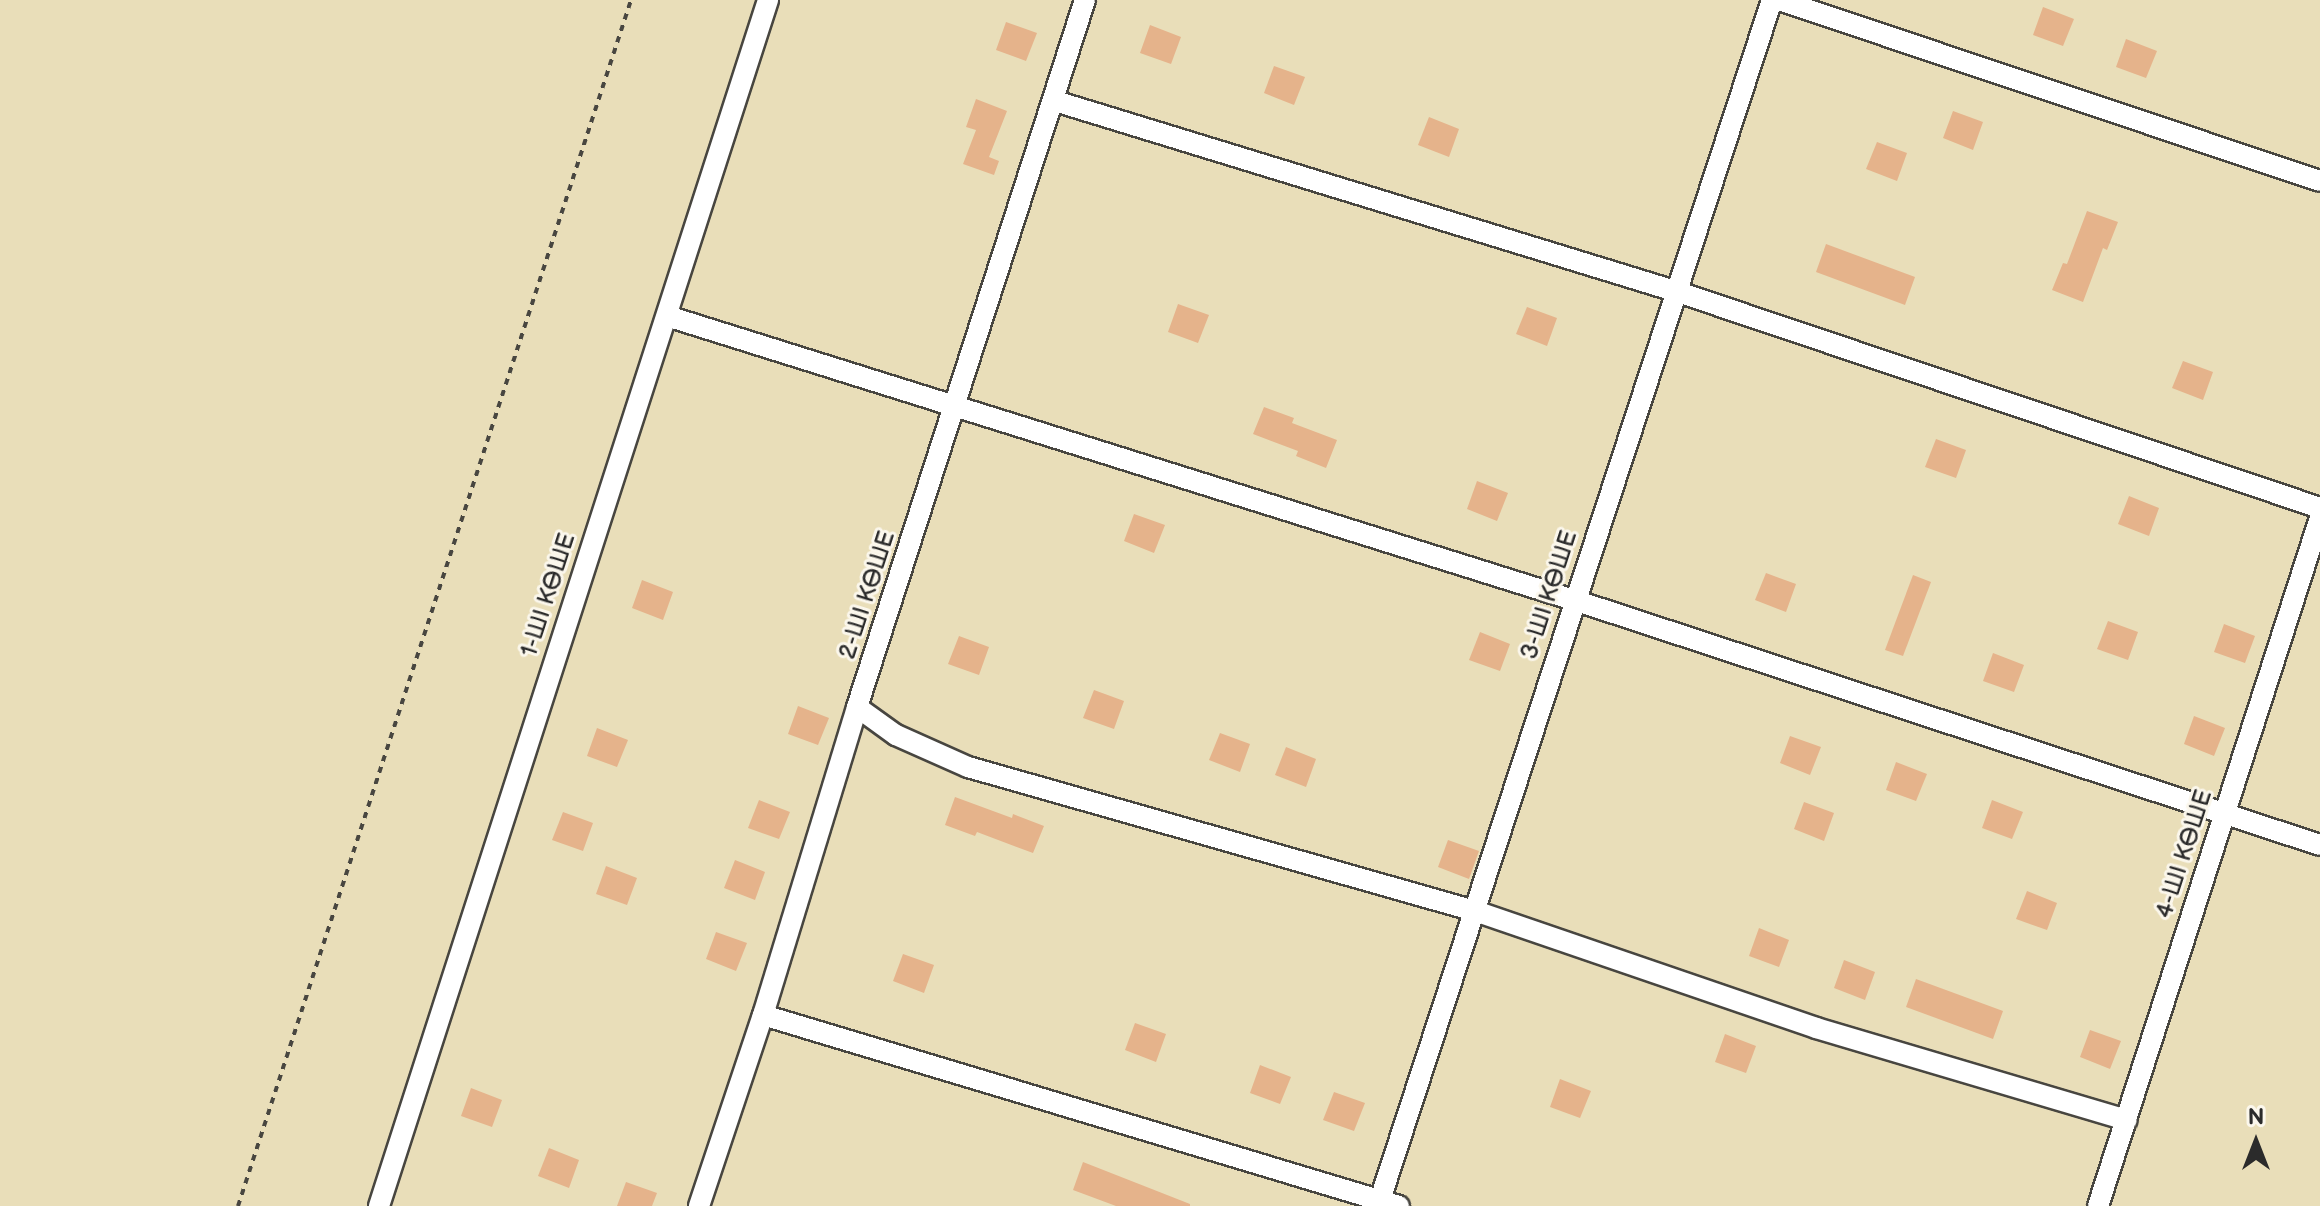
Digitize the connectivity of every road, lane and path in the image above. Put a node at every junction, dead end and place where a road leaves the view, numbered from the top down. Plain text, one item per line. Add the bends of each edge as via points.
1 (631, 0) edge
2 (768, 0) edge
3 (1085, 0) edge
4 (1772, 0) edge
5 (1779, 0) edge
6 (1055, 101) junction
7 (2320, 181) edge
8 (1675, 291) junction
9 (667, 316) junction
10 (956, 409) junction
11 (2320, 508) edge
12 (2320, 518) edge
13 (1574, 600) junction
14 (857, 707) junction
15 (2224, 813) junction
16 (2320, 845) edge
17 (1475, 911) junction
18 (763, 1015) junction
19 (2127, 1120) junction
20 (1386, 1204) edge
21 (238, 1206) edge
22 (379, 1206) edge
23 (699, 1206) edge
24 (2098, 1206) edge

1 - 21 path
2 - 9 lane, 1-ШІ КӨШЕ
3 - 6 lane, 2-ШІ КӨШЕ
4 - 8 lane, 3-ШІ КӨШЕ
5 - 7 lane
6 - 8 lane
6 - 10 lane, 2-ШІ КӨШЕ
8 - 11 lane
8 - 13 lane, 3-ШІ КӨШЕ
9 - 10 lane
9 - 22 lane, 1-ШІ КӨШЕ
10 - 13 lane
10 - 14 lane, 2-ШІ КӨШЕ
12 - 15 lane, 4-ШІ КӨШЕ
13 - 15 lane
13 - 17 lane, 3-ШІ КӨШЕ
14 - 17 lane via 896,735 968,767
14 - 18 lane, 2-ШІ КӨШЕ
15 - 16 lane
15 - 19 lane, 4-ШІ КӨШЕ
17 - 19 lane via 1816,1028
17 - 20 lane, 3-ШІ КӨШЕ
18 - 20 lane
18 - 23 lane, 2-ШІ КӨШЕ
19 - 24 lane, 4-ШІ КӨШЕ

